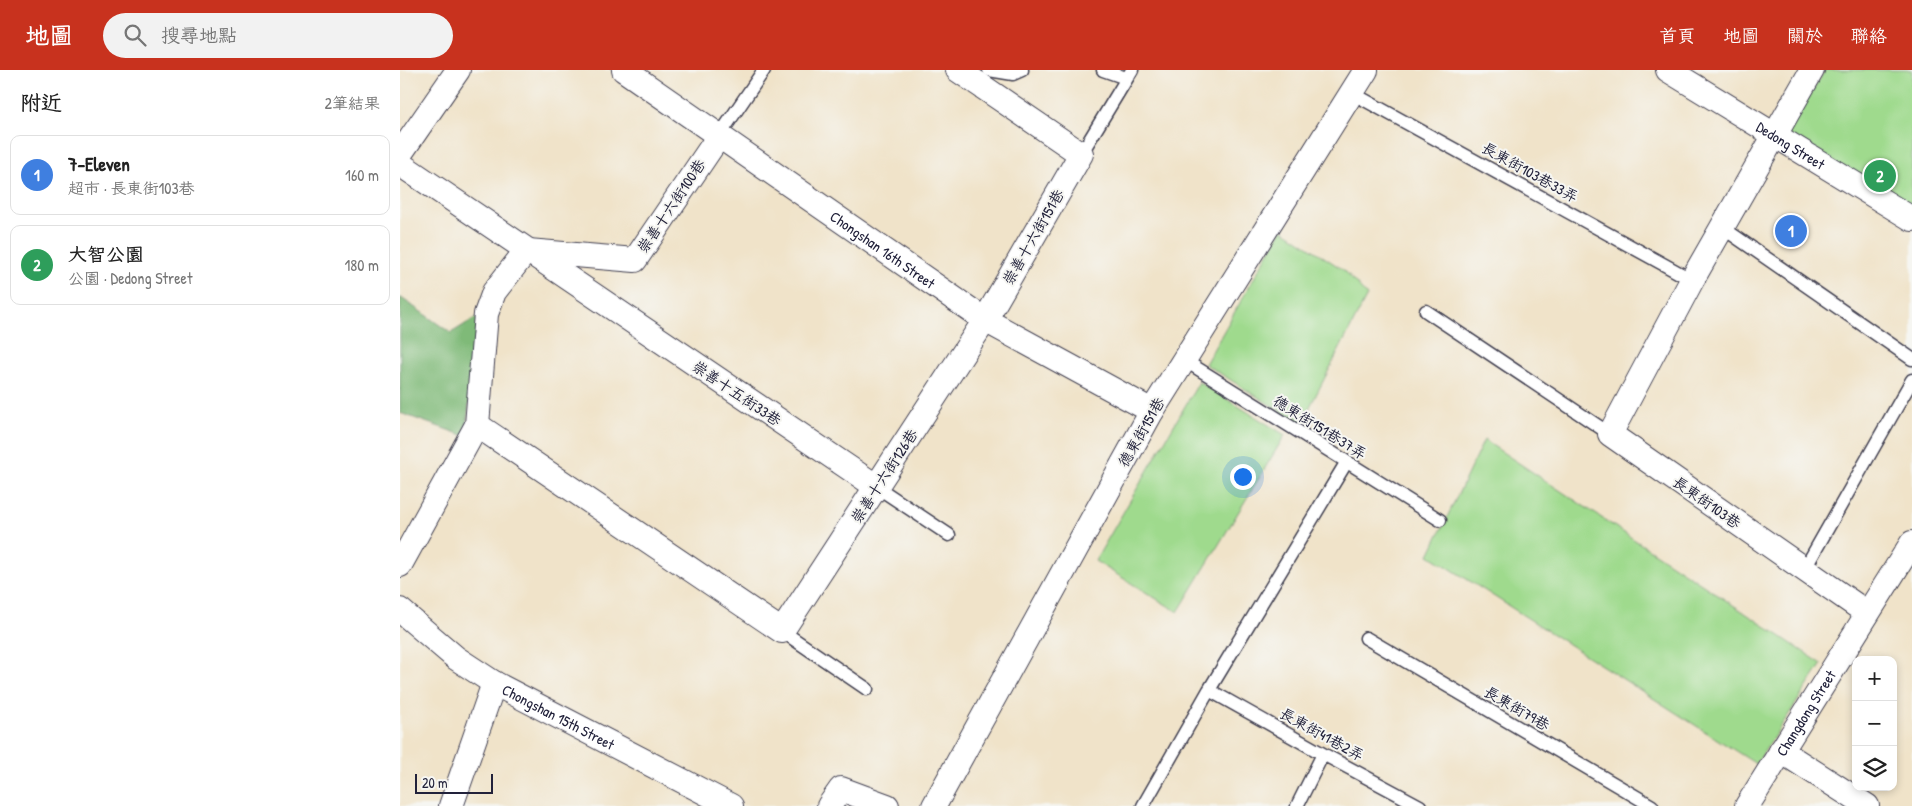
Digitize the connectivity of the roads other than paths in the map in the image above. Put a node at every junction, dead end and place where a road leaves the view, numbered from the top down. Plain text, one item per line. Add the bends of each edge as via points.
1 (458, 70) edge
2 (624, 70) edge
3 (764, 70) edge
4 (958, 70) edge
5 (990, 70) edge
6 (1022, 70) edge
7 (1103, 70) edge
8 (1366, 70) edge
9 (1668, 70) edge
10 (1812, 70) edge
11 (1129, 74) edge
12 (1352, 93) junction
13 (719, 136) junction
14 (1774, 136) junction
15 (400, 154) edge
16 (1081, 154) junction
17 (400, 164) edge
18 (1912, 219) edge
19 (1722, 228) junction
20 (526, 251) junction
21 (1692, 280) junction
22 (1426, 311) dead end
23 (985, 320) junction
24 (1912, 359) edge
25 (1184, 360) junction
26 (1912, 380) edge
27 (1152, 411) junction
28 (477, 424) junction
29 (1610, 434) junction
30 (1346, 463) junction
31 (877, 487) junction
32 (1440, 520) dead end
33 (949, 535) dead end
34 (1912, 543) edge
35 (400, 565) edge
36 (1804, 570) junction
37 (1905, 571) edge
38 (400, 610) edge
39 (1867, 613) junction
40 (782, 631) junction
41 (1366, 638) dead end
42 (494, 683) junction
43 (867, 689) dead end
44 (1209, 690) junction
45 (1781, 751) junction
46 (1323, 754) junction
47 (451, 806) edge
48 (731, 806) edge
49 (829, 806) edge
50 (886, 806) edge
51 (934, 806) edge
52 (1143, 806) edge
53 (1297, 806) edge
54 (1420, 806) edge
55 (1652, 806) edge
56 (1747, 806) edge
57 (1868, 806) edge

1 - 15 street
2 - 13 street, Chongshan 16th Street
3 - 13 lane
4 - 16 street
5 - 6 lane via 1013,74
7 - 11 lane
8 - 12 street, 德東街151巷
9 - 14 street, Dedong Street
10 - 14 street
11 - 16 lane
12 - 21 lane, 長東街103巷33弄
12 - 25 street, 德東街151巷
13 - 20 street, 崇善十六街100巷 via 634,260
13 - 23 street, Chongshan 16th Street
14 - 18 street, Dedong Street
14 - 19 street
16 - 23 street, 崇善十六街151巷
17 - 20 street, 崇善十五街33巷
19 - 21 street
19 - 24 lane
20 - 28 street via 494,292 486,314
20 - 31 street, 崇善十五街33巷
21 - 29 street
22 - 29 lane, 長東街103巷
23 - 27 street, Chongshan 16th Street
23 - 31 street, 崇善十六街126巷
25 - 27 street, 德東街151巷
25 - 30 lane, 德東街151巷37弄
26 - 36 lane
27 - 51 street, 德東街151巷
28 - 35 street
28 - 40 street
29 - 36 street, 長東街103巷
30 - 32 lane, 德東街151巷37弄
30 - 44 lane
31 - 33 lane, 崇善十五街33巷
31 - 40 street, 崇善十六街126巷
34 - 37 street, Changdong Street
36 - 39 street, 長東街103巷
37 - 39 street, Changdong Street
38 - 42 street, Chongshan 15th Street via 456,658
39 - 45 street, Changdong Street
40 - 43 lane
41 - 55 lane, 長東街79巷
42 - 47 street
42 - 48 street, Chongshan 15th Street
44 - 46 lane, 長東街41巷2弄
44 - 52 lane
45 - 56 street, Changdong Street
45 - 57 street
46 - 53 lane
46 - 54 lane, 長東街41巷2弄
49 - 50 street via 841,789

